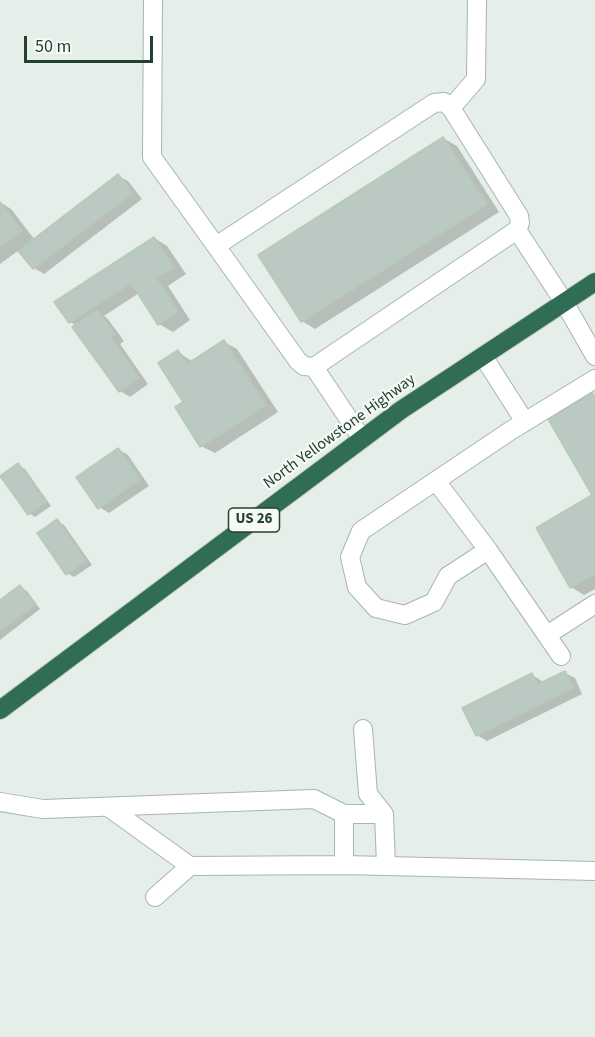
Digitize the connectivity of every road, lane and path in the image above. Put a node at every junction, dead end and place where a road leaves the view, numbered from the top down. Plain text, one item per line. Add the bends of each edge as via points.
1 (153, 0) edge
2 (477, 0) edge
3 (451, 108) junction
4 (517, 230) junction
5 (216, 246) junction
6 (595, 282) edge
7 (564, 302) junction
8 (483, 356) junction
9 (595, 356) edge
10 (314, 368) junction
11 (595, 379) edge
12 (525, 422) junction
13 (362, 440) junction
14 (436, 481) junction
15 (488, 550) junction
16 (595, 604) edge
17 (547, 634) junction
18 (561, 656) dead end
19 (0, 710) edge
20 (363, 729) dead end
21 (0, 802) edge
22 (108, 807) junction
23 (344, 814) junction
24 (384, 814) junction
25 (344, 865) junction
26 (386, 865) junction
27 (190, 866) junction
28 (595, 871) edge
29 (155, 897) dead end

1 - 5 lane via 152,157
2 - 3 lane via 476,79
3 - 4 lane via 519,216
3 - 5 lane via 444,102 434,103
4 - 7 lane
4 - 10 lane
5 - 10 lane via 298,362
6 - 7 highway, North Yellowstone Highway / US 26
7 - 8 highway, North Yellowstone Highway / US 26
7 - 9 lane
8 - 12 lane
8 - 13 highway, North Yellowstone Highway / US 26
10 - 13 lane
11 - 12 lane
12 - 14 lane
13 - 19 highway, North Yellowstone Highway / US 26
14 - 15 lane
14 - 15 lane via 362,531 350,557 357,587 376,608 405,615 434,602 448,576
15 - 17 lane
16 - 17 lane
17 - 18 lane
20 - 24 lane via 368,794
21 - 22 lane via 43,809
22 - 23 lane via 314,799
22 - 27 lane
23 - 24 lane
23 - 25 lane
24 - 26 lane
25 - 26 lane
25 - 27 lane
26 - 28 lane
27 - 29 lane

